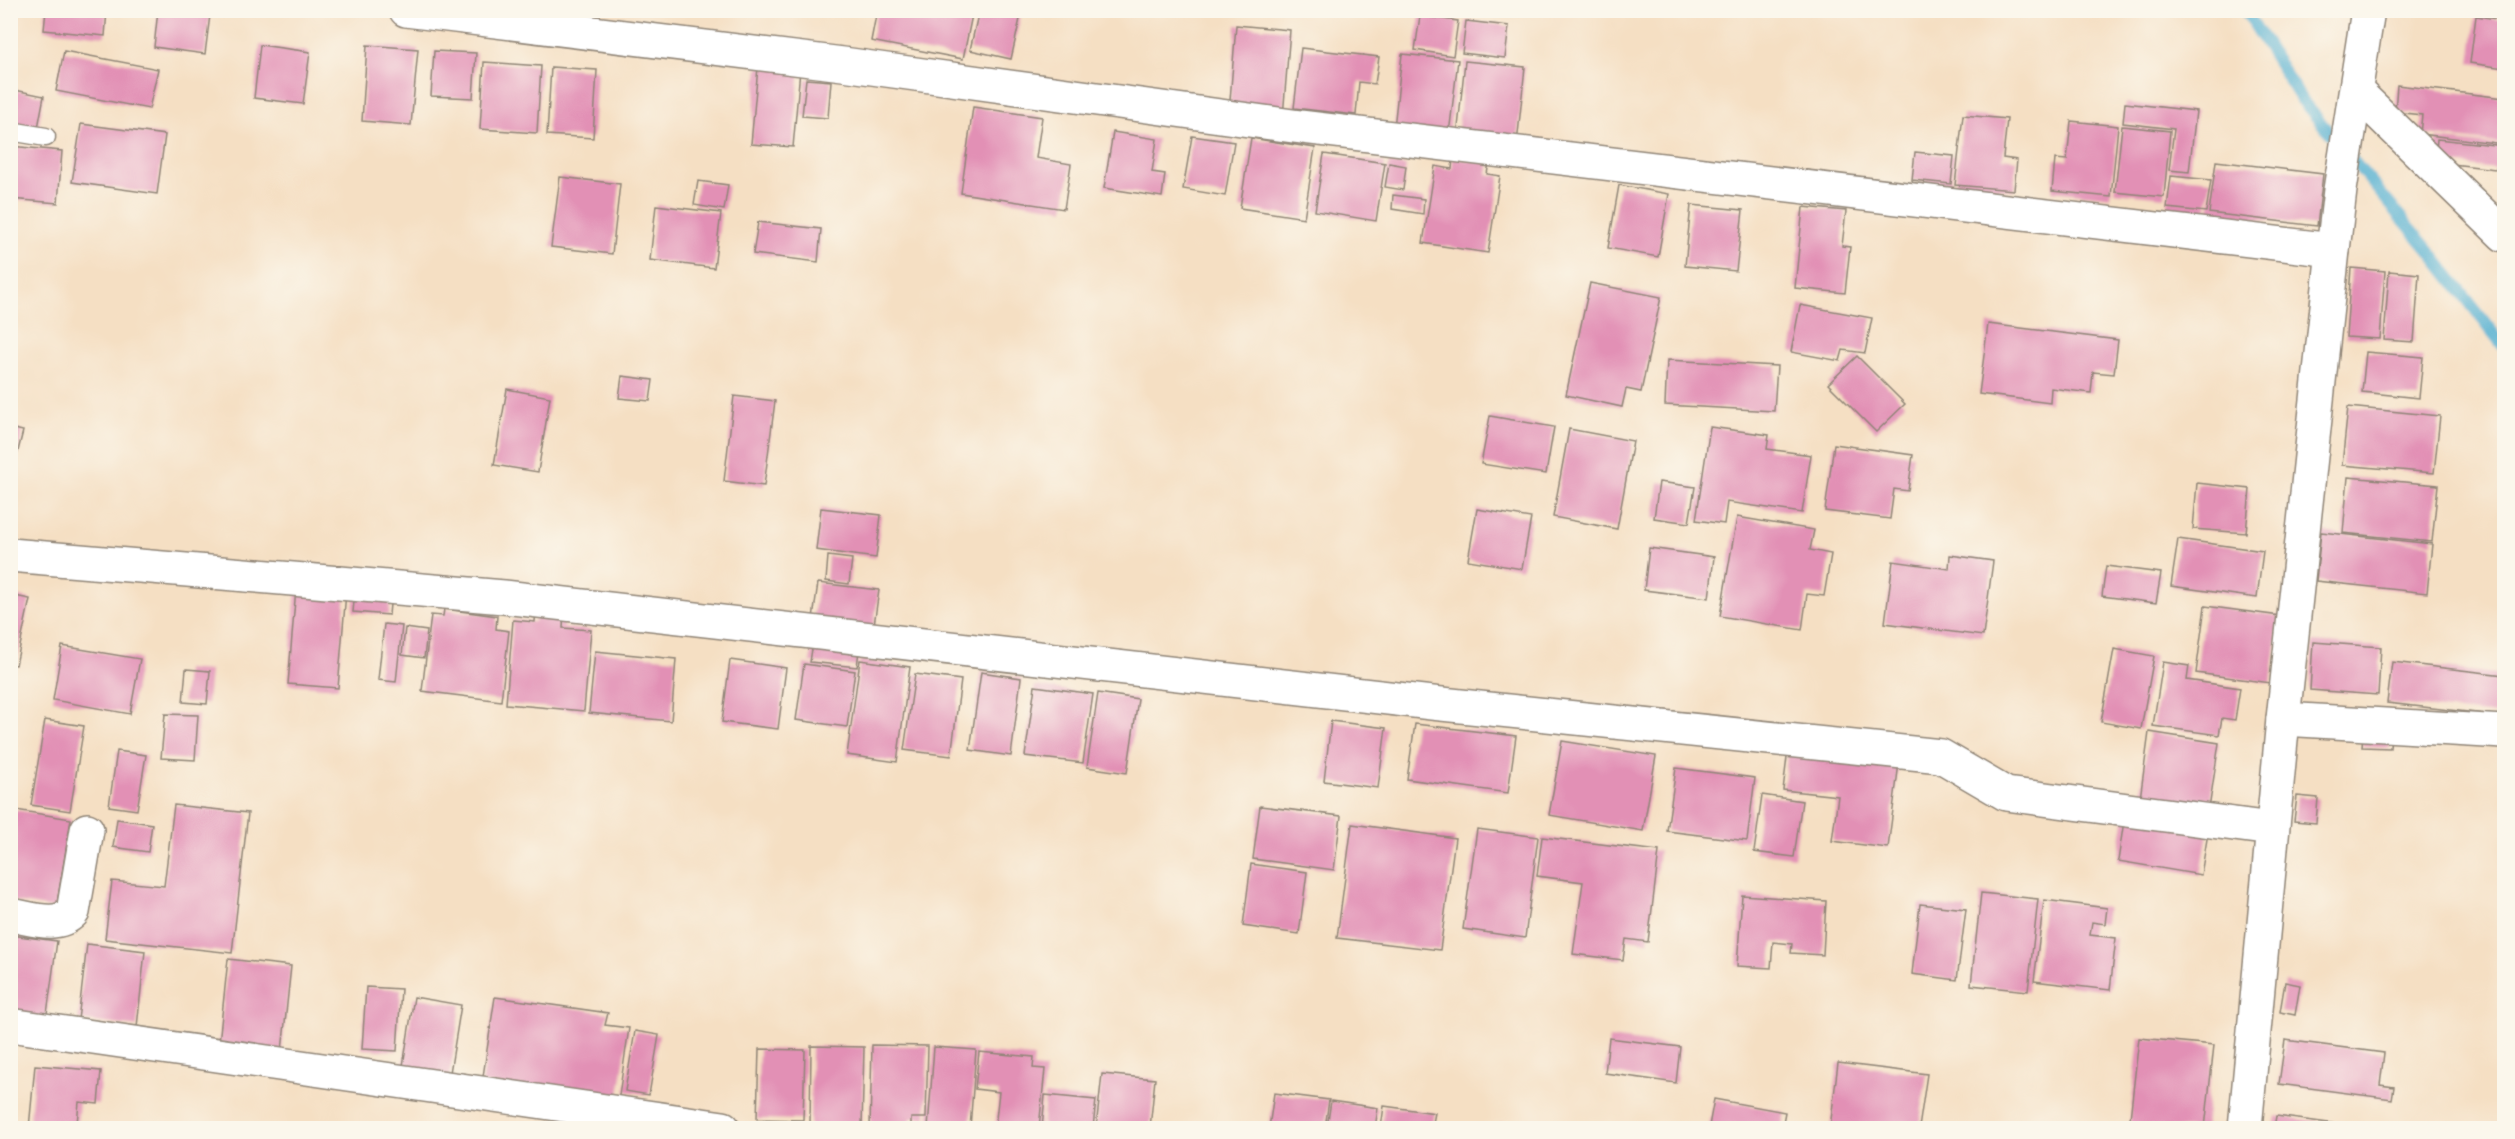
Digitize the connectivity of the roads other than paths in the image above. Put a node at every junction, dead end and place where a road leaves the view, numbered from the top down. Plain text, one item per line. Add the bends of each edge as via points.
1 (406, 10) edge
2 (2368, 10) edge
3 (2356, 91) junction
4 (10, 131) edge
5 (46, 137) dead end
6 (2505, 235) edge
7 (2333, 250) junction
8 (10, 555) edge
9 (2283, 719) junction
10 (2505, 732) edge
11 (2272, 829) junction
12 (87, 830) dead end
13 (10, 915) edge
14 (10, 1026) edge
15 (723, 1128) edge
16 (2245, 1128) edge

1 - 7 street via 843,64 1305,128
2 - 3 street
3 - 6 street
3 - 7 street
4 - 5 lane
7 - 9 street
8 - 11 street via 504,597 1941,756 2006,794
9 - 10 street
9 - 11 street
11 - 16 street
12 - 13 street via 73,912 54,922
14 - 15 street

